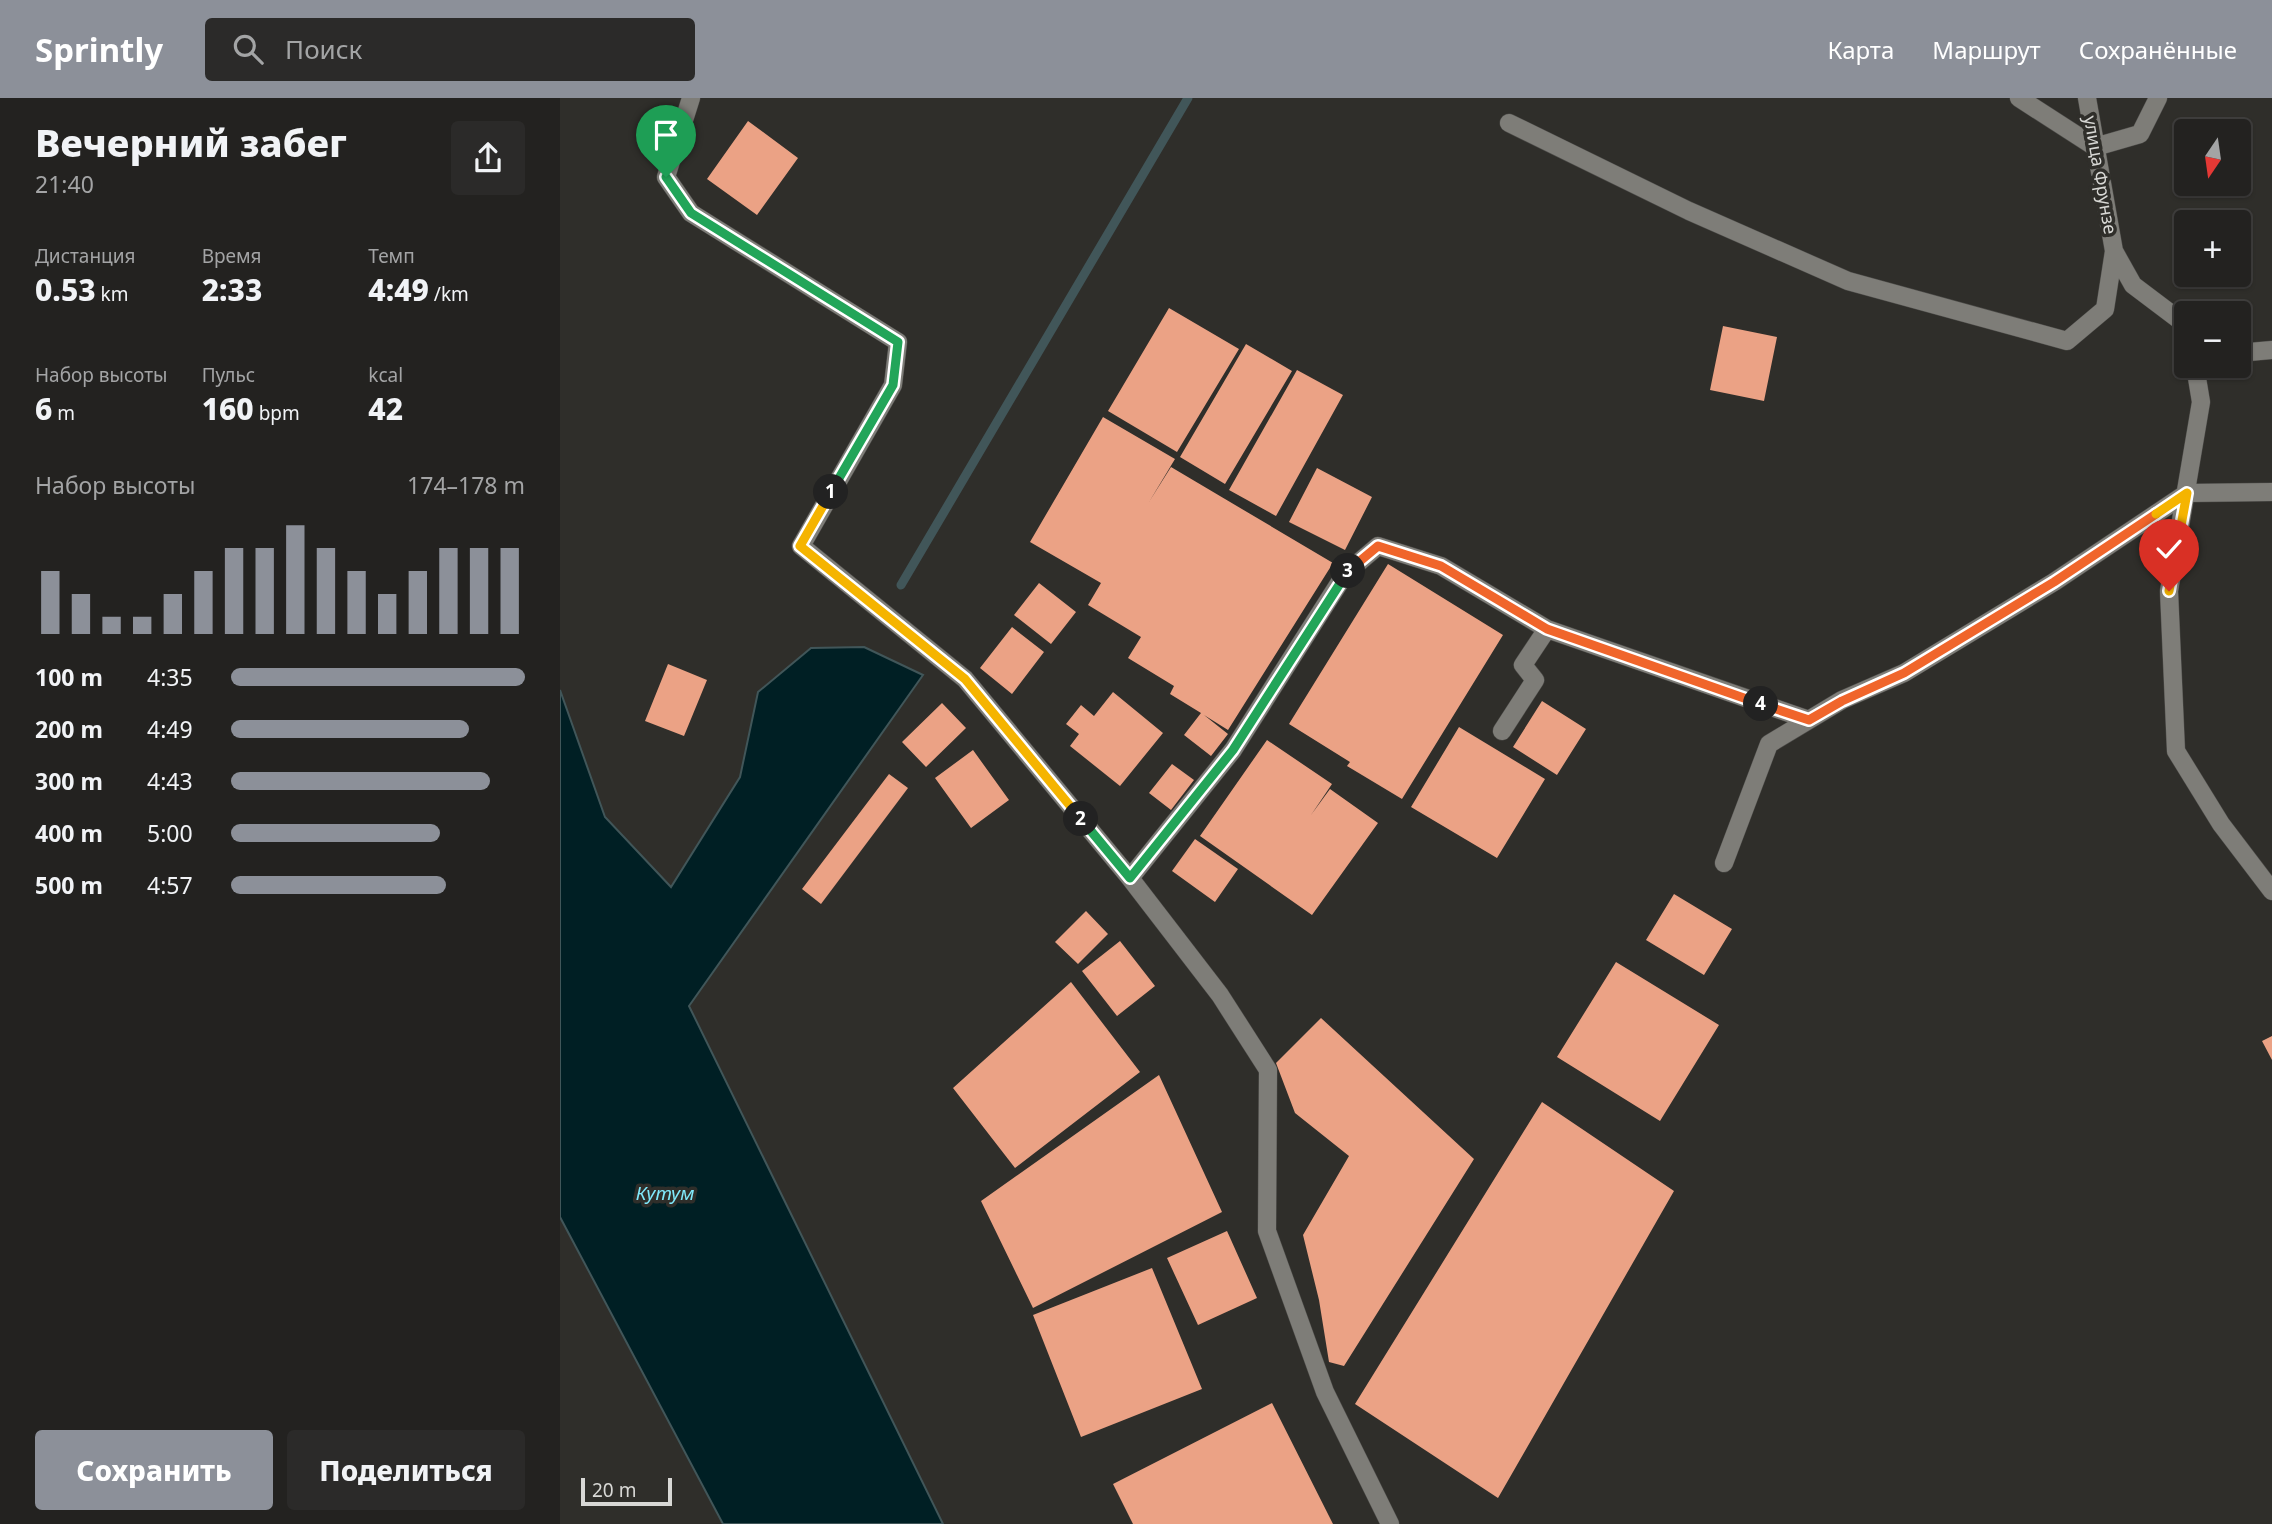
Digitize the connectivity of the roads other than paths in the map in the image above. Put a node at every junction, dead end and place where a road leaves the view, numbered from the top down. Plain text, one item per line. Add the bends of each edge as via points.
1 (691, 98) edge
2 (2019, 98) edge
3 (2087, 98) edge
4 (2158, 98) edge
5 (1509, 123) dead end
6 (2095, 147) junction
7 (2114, 251) junction
8 (2174, 317) edge
9 (2272, 350) edge
10 (2251, 352) edge
11 (2197, 378) edge
12 (2272, 492) edge
13 (2187, 493) junction
14 (1547, 629) junction
15 (1809, 720) junction
16 (1502, 731) dead end
17 (1724, 863) dead end
18 (1130, 878) junction
19 (2272, 891) edge
20 (1390, 1524) edge

1 - 18 street via 666,177 691,213 898,342 893,385 800,546 965,679
2 - 6 street
3 - 6 street, улица Фрунзе
4 - 6 street via 2140,134
5 - 7 street via 1689,211 1848,281 2067,341 2105,309
6 - 7 street, улица Фрунзе
7 - 8 street via 2133,285
9 - 10 street
11 - 13 street via 2201,402
12 - 13 street
13 - 15 street via 2054,582 1904,673
13 - 19 street via 2169,591 2176,751 2221,824
14 - 15 street
14 - 16 street via 1522,665 1535,680
14 - 18 street via 1441,566 1378,546 1345,574 1233,750
15 - 17 street via 1769,744
18 - 20 street via 1220,995 1268,1070 1266,1231 1325,1392

